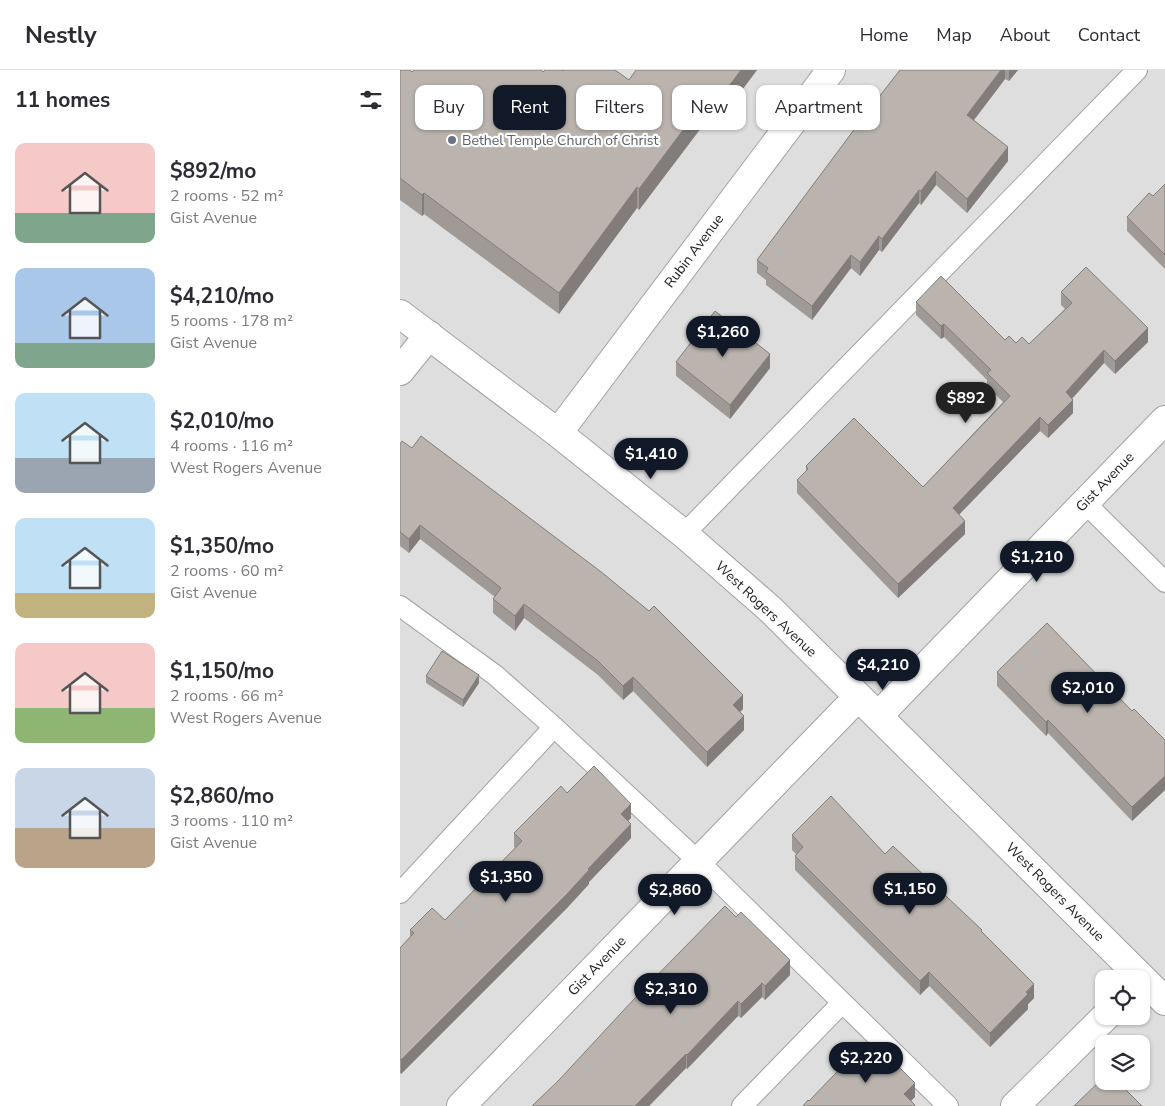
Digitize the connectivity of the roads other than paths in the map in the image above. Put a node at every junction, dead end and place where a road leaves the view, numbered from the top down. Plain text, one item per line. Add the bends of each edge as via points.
1 (831, 70) edge
2 (1137, 70) edge
3 (400, 314) edge
4 (428, 335) junction
5 (400, 371) edge
6 (1165, 420) edge
7 (558, 433) junction
8 (1085, 503) junction
9 (684, 534) junction
10 (1165, 582) edge
11 (400, 606) edge
12 (858, 697) junction
13 (878, 716) junction
14 (554, 727) junction
15 (698, 860) junction
16 (400, 893) edge
17 (1132, 970) edge
18 (1150, 987) edge
19 (1165, 1001) edge
20 (842, 1003) junction
21 (1097, 1025) edge
22 (461, 1106) edge
23 (742, 1106) edge
24 (948, 1106) edge
25 (1015, 1106) edge

1 - 7 street, Rubin Avenue
2 - 9 lane
3 - 4 street, West Rogers Avenue
4 - 5 street
4 - 7 street, West Rogers Avenue
6 - 8 street, Gist Avenue
7 - 9 street, West Rogers Avenue
8 - 10 lane
8 - 13 street, Gist Avenue
9 - 12 street, West Rogers Avenue via 770,609
11 - 14 lane via 495,675
12 - 13 street, West Rogers Avenue
12 - 15 street, Gist Avenue
13 - 17 street, West Rogers Avenue
14 - 15 lane
14 - 16 lane
15 - 20 lane
15 - 22 street, Gist Avenue
18 - 19 street, West Rogers Avenue
20 - 23 lane
20 - 24 lane
21 - 25 street

